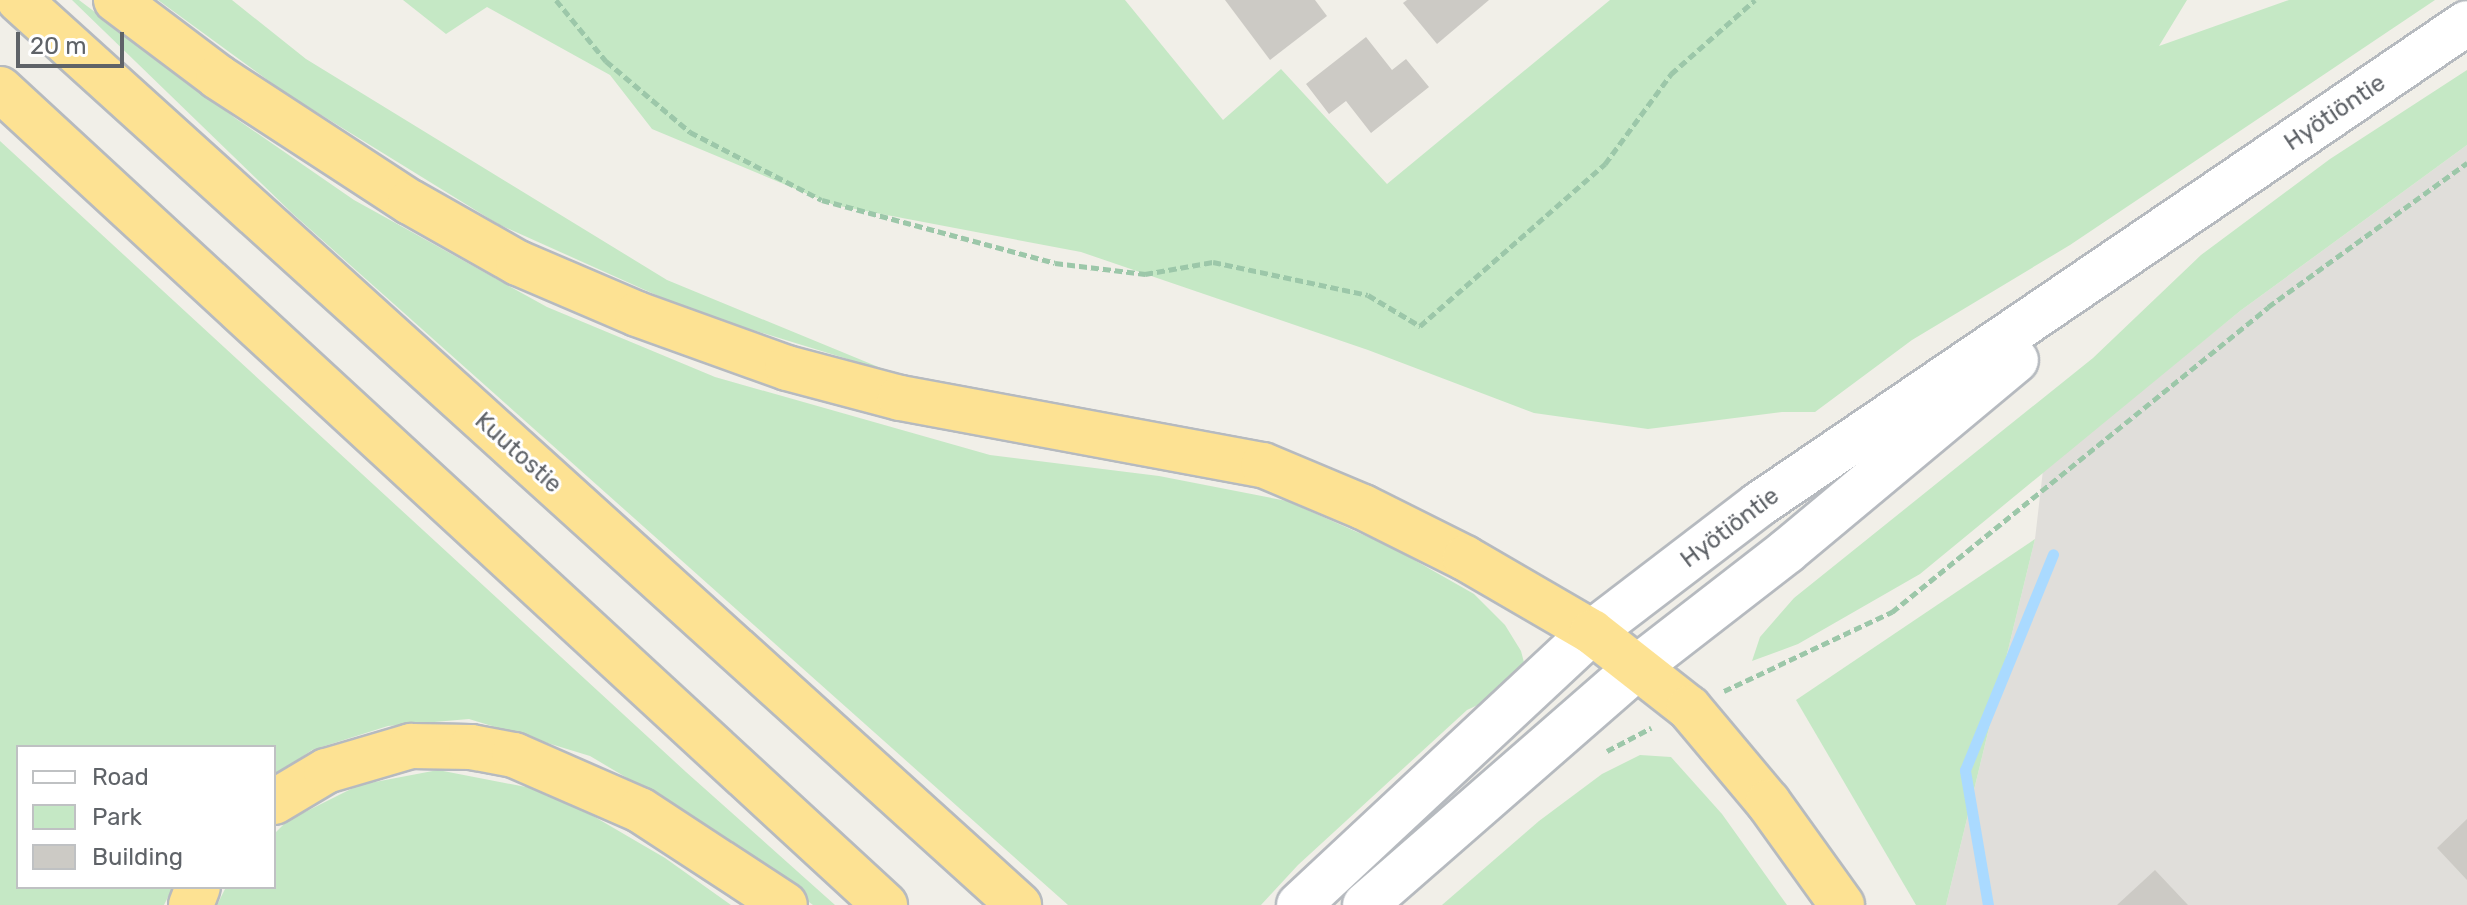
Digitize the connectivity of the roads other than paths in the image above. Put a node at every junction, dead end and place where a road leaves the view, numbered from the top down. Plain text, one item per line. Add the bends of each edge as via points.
1 (19, 0) edge
2 (116, 0) edge
3 (2467, 23) edge
4 (0, 89) edge
5 (2203, 204) junction
6 (1592, 632) junction
7 (1639, 666) junction
8 (276, 801) edge
9 (785, 905) edge
10 (885, 905) edge
11 (1019, 905) edge
12 (1299, 905) edge
13 (1365, 905) edge
14 (1842, 905) edge

1 - 11 highway, Kuutostie
2 - 6 highway via 218,77 410,202 518,263 637,314 787,368 900,398 1263,465 1465,558
3 - 5 main road, Hyötiöntie
4 - 10 highway
5 - 6 main road, Hyötiöntie via 1758,505
5 - 7 main road, Hyötiöntie via 1787,551
6 - 7 highway
6 - 12 main road, Hyötiöntie
7 - 13 main road, Hyötiöntie
7 - 14 highway via 1689,708 1768,802
8 - 9 highway via 326,771 411,746 471,747 514,755 640,810

